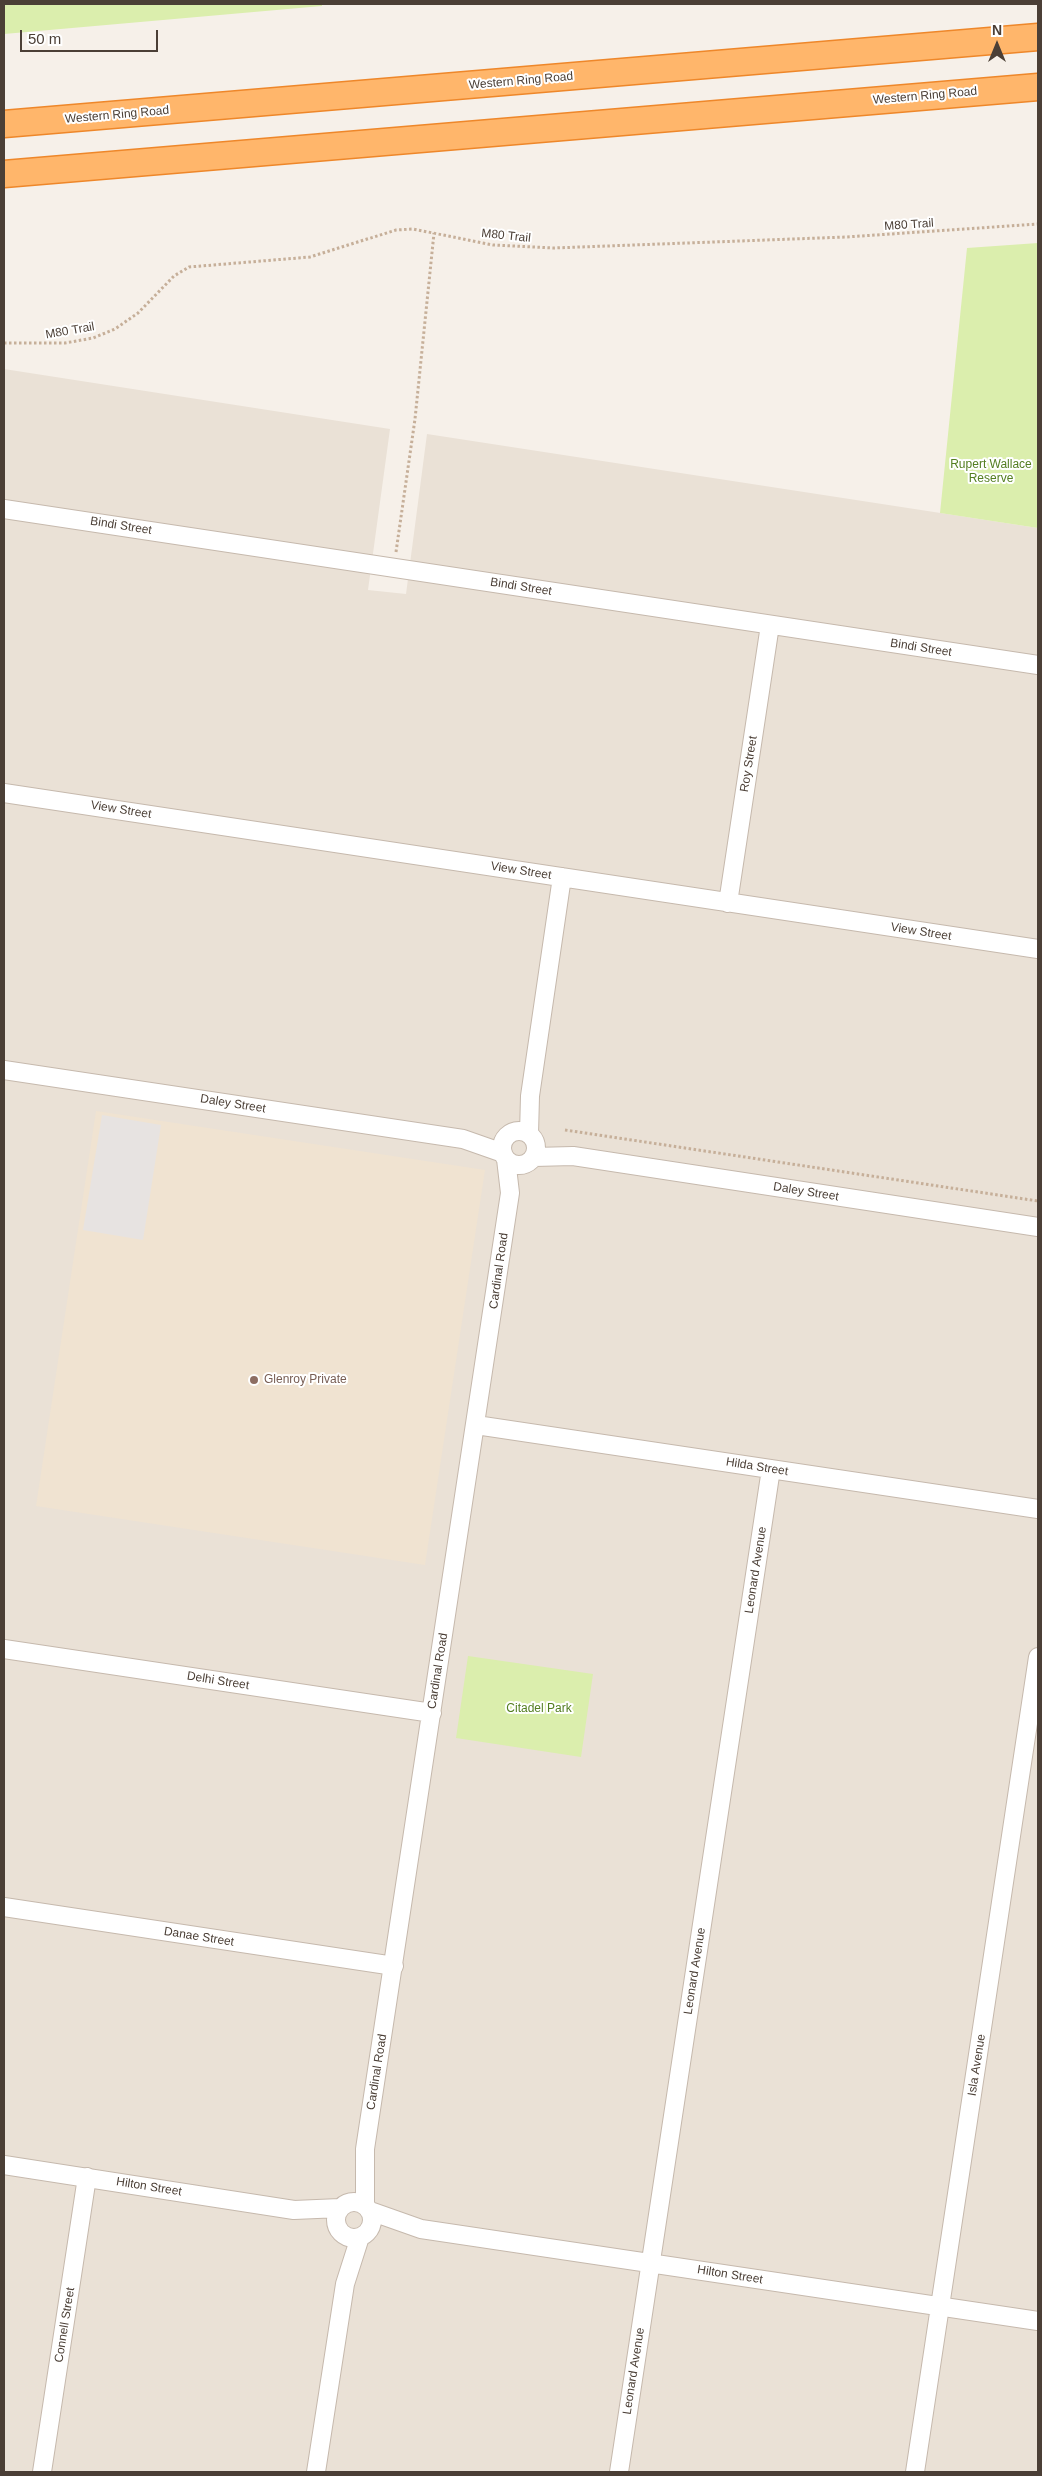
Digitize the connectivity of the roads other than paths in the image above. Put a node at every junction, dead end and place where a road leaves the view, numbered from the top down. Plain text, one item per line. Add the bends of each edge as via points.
1 (1038, 37) edge
2 (1038, 87) edge
3 (4, 124) edge
4 (4, 174) edge
5 (4, 509) edge
6 (770, 624) junction
7 (1038, 665) edge
8 (4, 793) edge
9 (562, 877) junction
10 (728, 903) junction
11 (1038, 949) edge
12 (4, 1070) edge
13 (520, 1147) junction
14 (1038, 1227) edge
15 (476, 1425) junction
16 (771, 1469) junction
17 (1038, 1509) edge
18 (4, 1649) edge
19 (1038, 1658) edge
20 (432, 1713) junction
21 (4, 1907) edge
22 (394, 1966) junction
23 (4, 2165) edge
24 (87, 2177) junction
25 (356, 2207) junction
26 (294, 2210) junction
27 (339, 2229) junction
28 (421, 2229) junction
29 (364, 2234) junction
30 (650, 2262) junction
31 (344, 2284) junction
32 (940, 2306) junction
33 (1038, 2321) edge
34 (42, 2472) edge
35 (316, 2472) edge
36 (619, 2472) edge
37 (915, 2472) edge

1 - 3 highway, Western Ring Road
2 - 4 highway, Western Ring Road
5 - 6 street, Bindi Street
6 - 7 street, Bindi Street
6 - 10 street, Roy Street
8 - 9 street, View Street
9 - 10 street, View Street
9 - 13 street, Cardinal Road
10 - 11 street, View Street
12 - 13 street, Daley Street
13 - 14 street, Daley Street
13 - 15 street, Cardinal Road via 510,1193
15 - 16 street, Hilda Street
15 - 20 street, Cardinal Road
16 - 17 street, Hilda Street
16 - 30 street, Leonard Avenue
18 - 20 street, Delhi Street
19 - 32 street, Isla Avenue
20 - 22 street, Cardinal Road
21 - 22 street, Danae Street
22 - 25 street, Cardinal Road
23 - 24 street, Hilton Street
24 - 26 street, Hilton Street
24 - 34 street, Connell Street
25 - 26 street, Hilton Street
25 - 27 street via 336,2216
25 - 28 street, Hilton Street
25 - 29 street via 372,2222
26 - 27 street, Hilton Street
27 - 29 street via 350,2237
27 - 31 street
28 - 29 street, Hilton Street
28 - 30 street, Hilton Street
29 - 31 street
30 - 32 street, Hilton Street
30 - 36 street, Leonard Avenue
31 - 35 street
32 - 33 street, Hilton Street
32 - 37 street, Isla Avenue

